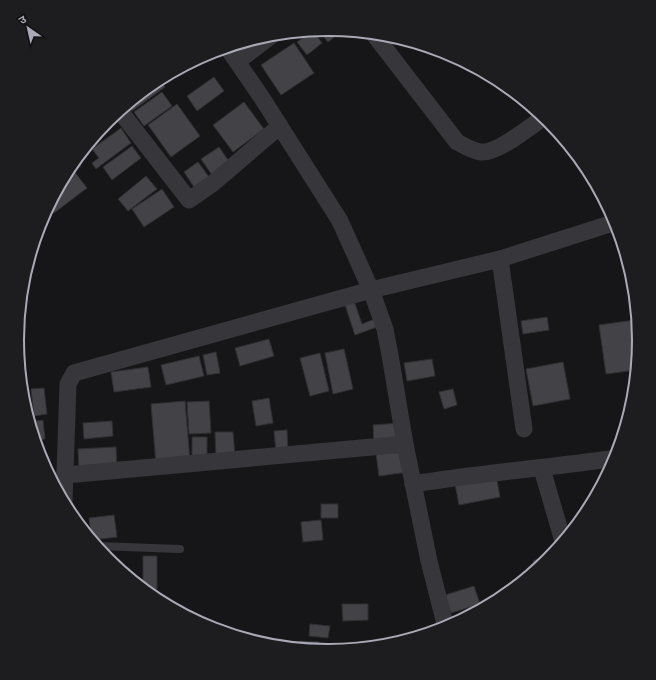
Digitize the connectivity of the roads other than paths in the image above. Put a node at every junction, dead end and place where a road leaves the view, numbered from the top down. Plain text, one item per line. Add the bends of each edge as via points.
1 (378, 41) edge
2 (260, 44) edge
3 (231, 52) edge
4 (238, 61) junction
5 (123, 115) edge
6 (539, 121) edge
7 (280, 126) junction
8 (609, 224) edge
9 (500, 259) junction
10 (371, 290) junction
11 (524, 429) dead end
12 (405, 444) junction
13 (608, 459) edge
14 (542, 469) junction
15 (66, 475) junction
16 (413, 484) junction
17 (63, 489) edge
18 (561, 535) edge
19 (105, 546) edge
20 (180, 549) dead end
21 (444, 621) edge

1 - 6 street via 457,142 468,148 482,152 496,148
2 - 4 street
3 - 4 street
4 - 7 street
5 - 7 street via 189,200 212,184
7 - 10 street via 340,221
8 - 9 street
9 - 10 street
9 - 11 street
10 - 12 street via 385,329
10 - 15 street via 74,373 68,384
12 - 15 street
12 - 16 street
13 - 14 street
14 - 16 street via 466,475
14 - 18 street
15 - 17 street
16 - 21 street
19 - 20 lane

